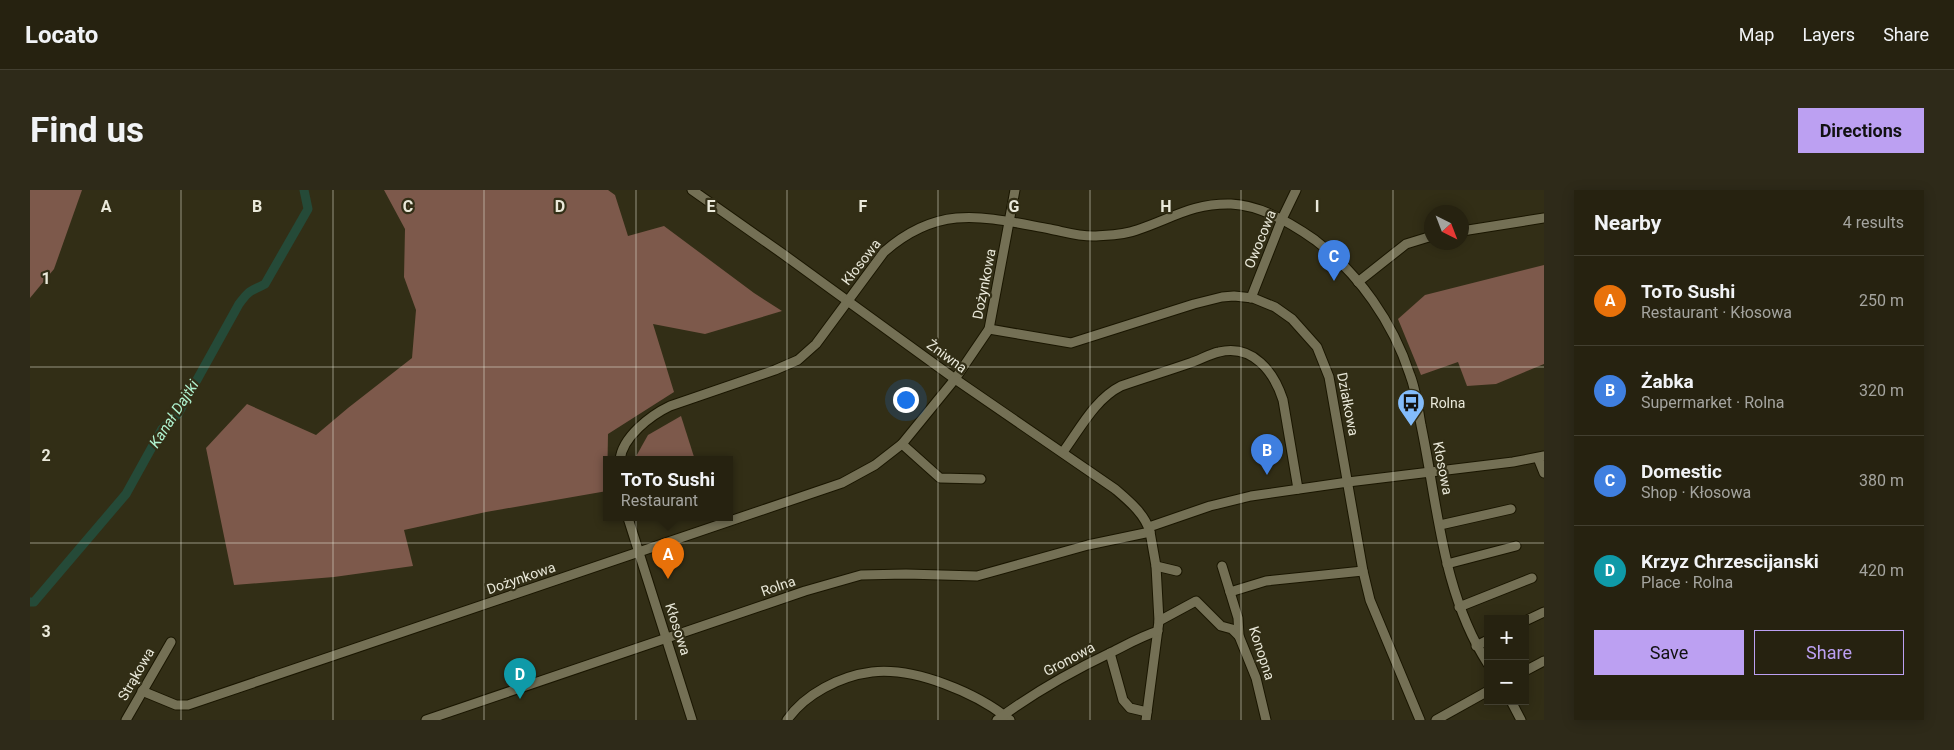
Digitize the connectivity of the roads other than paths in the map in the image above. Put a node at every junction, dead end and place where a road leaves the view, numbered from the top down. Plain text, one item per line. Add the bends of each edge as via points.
1 (692, 190) edge
2 (1015, 190) edge
3 (1296, 190) edge
4 (1544, 218) edge
5 (1282, 219) junction
6 (1010, 222) junction
7 (1469, 230) edge
8 (1424, 238) edge
9 (1358, 282) junction
10 (1251, 298) junction
11 (848, 301) junction
12 (989, 329) junction
13 (955, 379) junction
14 (902, 444) junction
15 (1063, 452) junction
16 (621, 456) edge
17 (1541, 457) edge
18 (1431, 472) junction
19 (1544, 473) edge
20 (981, 479) dead end
21 (1348, 482) junction
22 (1298, 489) junction
23 (1511, 508) dead end
24 (733, 520) edge
25 (629, 521) edge
26 (730, 521) edge
27 (1440, 525) junction
28 (1149, 529) junction
29 (1516, 546) dead end
30 (638, 552) junction
31 (1447, 564) junction
32 (1156, 566) junction
33 (1222, 566) dead end
34 (1177, 571) dead end
35 (1363, 571) junction
36 (1532, 578) dead end
37 (1230, 592) junction
38 (1459, 607) junction
39 (1544, 612) edge
40 (1529, 619) edge
41 (1159, 621) junction
42 (1158, 631) junction
43 (1239, 636) junction
44 (667, 640) junction
45 (171, 642) dead end
46 (1484, 642) edge
47 (1476, 646) junction
48 (1110, 653) junction
49 (1485, 660) edge
50 (1544, 661) edge
51 (1529, 669) edge
52 (142, 691) junction
53 (1484, 694) edge
54 (1513, 705) edge
55 (1146, 716) edge
56 (1003, 718) edge
57 (126, 720) edge
58 (426, 720) edge
59 (692, 720) edge
60 (788, 720) edge
61 (1266, 720) edge
62 (1420, 720) edge
63 (1436, 720) edge
64 (1521, 720) edge

1 - 11 street, Żniwna
2 - 6 street, Dożynkowa
3 - 5 street, Owocowa
4 - 7 street
5 - 6 street, Kłosowa via 1233,204 1206,205 1136,231 1112,235 1090,236
5 - 9 street, Kłosowa via 1329,251
5 - 10 street, Owocowa
6 - 11 street, Kłosowa via 971,217 924,224 884,252
6 - 12 street, Dożynkowa
8 - 9 street via 1406,244
9 - 18 street, Kłosowa via 1378,308 1402,351 1411,377
10 - 12 street, Działkowa via 1222,297 1194,304 1071,343
10 - 21 street, Działkowa via 1275,307 1292,319 1317,347 1330,377
11 - 13 street, Żniwna
11 - 16 street, Kłosowa via 816,344 798,360 659,411 639,427
12 - 13 street, Dożynkowa
13 - 14 street, Dożynkowa
13 - 15 street, Żniwna
14 - 20 street via 940,478
14 - 24 street, Dożynkowa via 875,465 842,483
15 - 22 street via 1110,392 1220,352 1239,351 1258,360 1278,387
15 - 28 street, Żniwna via 1116,489 1136,508
17 - 18 street, Rolna
17 - 19 street
18 - 21 street, Rolna
18 - 27 street, Kłosowa
21 - 22 street, Rolna
21 - 35 street, Działkowa
22 - 28 street, Rolna via 1210,506
23 - 27 street
25 - 30 street, Kłosowa
26 - 30 street, Dożynkowa
27 - 31 street, Kłosowa
28 - 32 street, Żniwna
28 - 44 street, Rolna via 977,576 861,575
29 - 31 street
30 - 44 street, Kłosowa
30 - 52 street, Dożynkowa via 188,705 176,705
31 - 38 street, Kłosowa
32 - 34 street
32 - 41 street, Żniwna
33 - 37 street, Konopna
35 - 37 street via 1266,581
35 - 62 street, Działkowa via 1370,600
36 - 38 street
37 - 43 street, Konopna via 1238,618
38 - 47 street, Kłosowa
39 - 40 street
41 - 42 street, Żniwna
41 - 43 street via 1196,601 1220,626 1232,629
42 - 48 street, Gronowa
42 - 55 street, Żniwna
43 - 61 street, Konopna via 1256,678
44 - 58 street, Rolna
44 - 59 street, Kłosowa
45 - 52 street, Strąkowa
46 - 47 street
47 - 49 street, Kłosowa
48 - 55 street, Żniwna via 1124,700 1130,708
48 - 56 street, Gronowa via 1040,690
50 - 51 street
52 - 57 street, Strąkowa
53 - 63 street
54 - 64 street
56 - 60 street via 955,688 902,673 872,672 826,687 807,700

